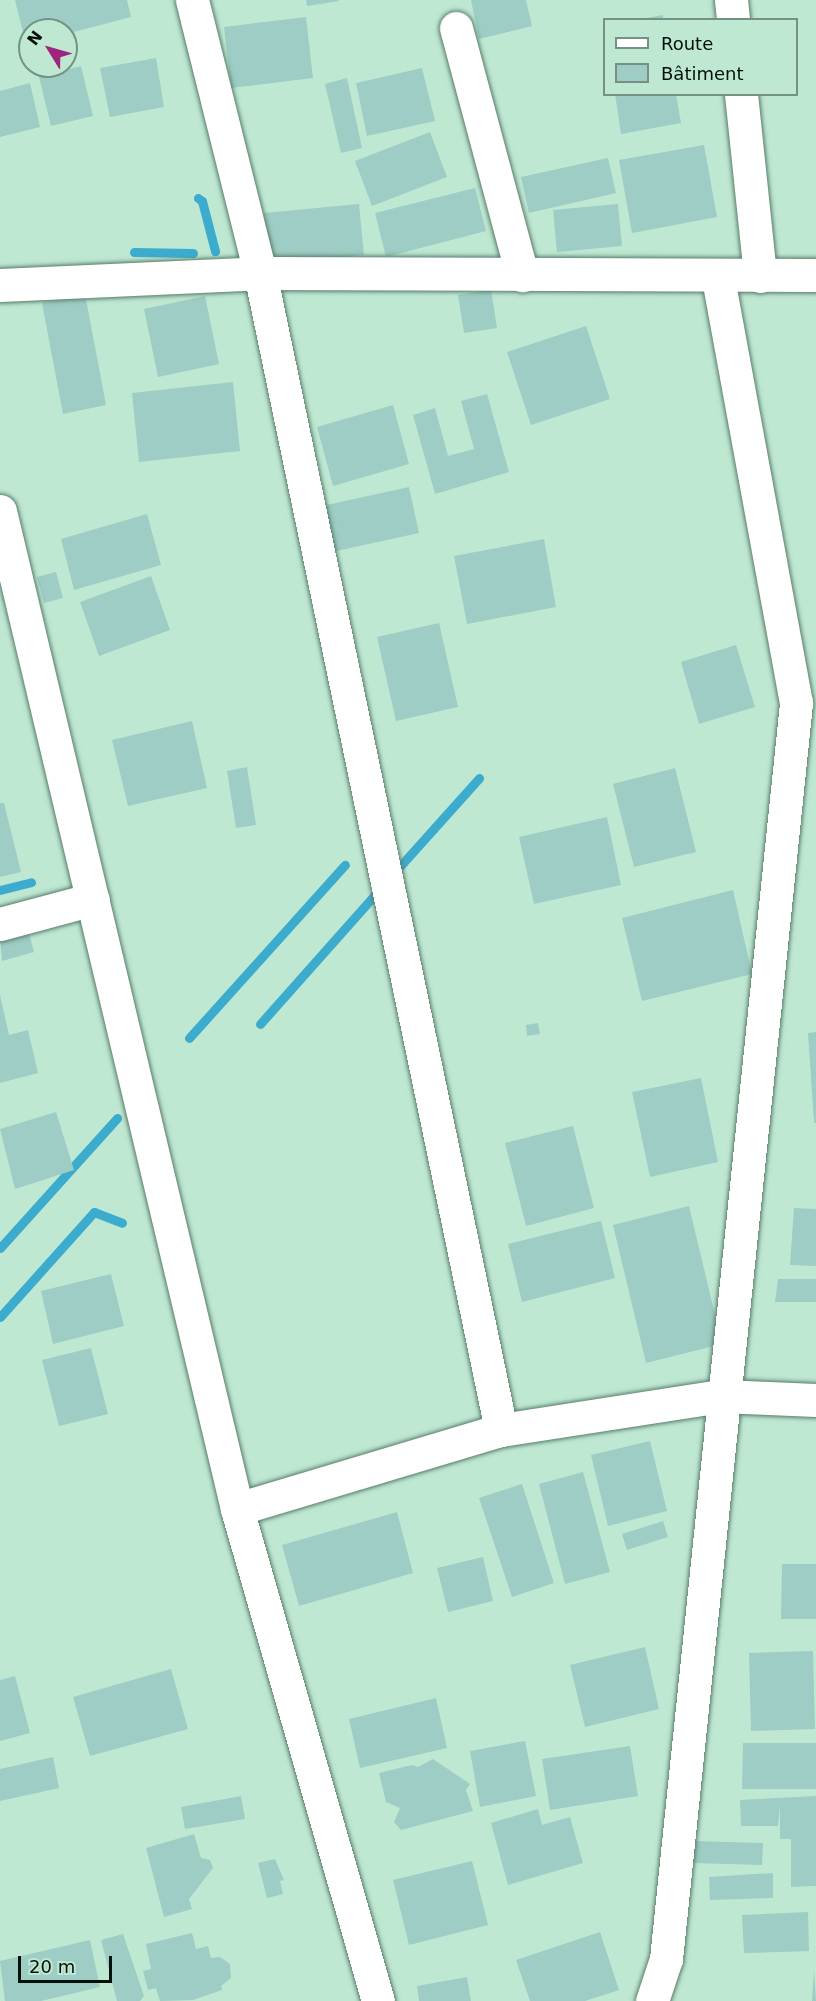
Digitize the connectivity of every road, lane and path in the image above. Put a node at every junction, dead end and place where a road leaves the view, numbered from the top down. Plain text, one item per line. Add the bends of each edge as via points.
1 (192, 0) edge
2 (731, 0) edge
3 (733, 18) edge
4 (456, 28) dead end
5 (741, 96) edge
6 (260, 273) junction
7 (522, 275) junction
8 (816, 275) edge
9 (718, 276) junction
10 (760, 276) junction
11 (0, 285) edge
12 (0, 511) edge
13 (13, 620) edge
14 (93, 899) junction
15 (0, 924) edge
16 (722, 1396) junction
17 (816, 1400) edge
18 (501, 1430) junction
19 (237, 1509) junction
20 (378, 2001) edge
21 (652, 2001) edge

1 - 6 street
2 - 3 street
4 - 7 street
5 - 10 street
6 - 7 street
6 - 11 street
6 - 18 street
7 - 9 street
8 - 10 street
9 - 10 street
9 - 16 street via 796,702
12 - 13 street
13 - 14 street
14 - 15 street
14 - 19 street
16 - 17 street
16 - 18 street
16 - 21 street via 666,1959
18 - 19 street
19 - 20 street

